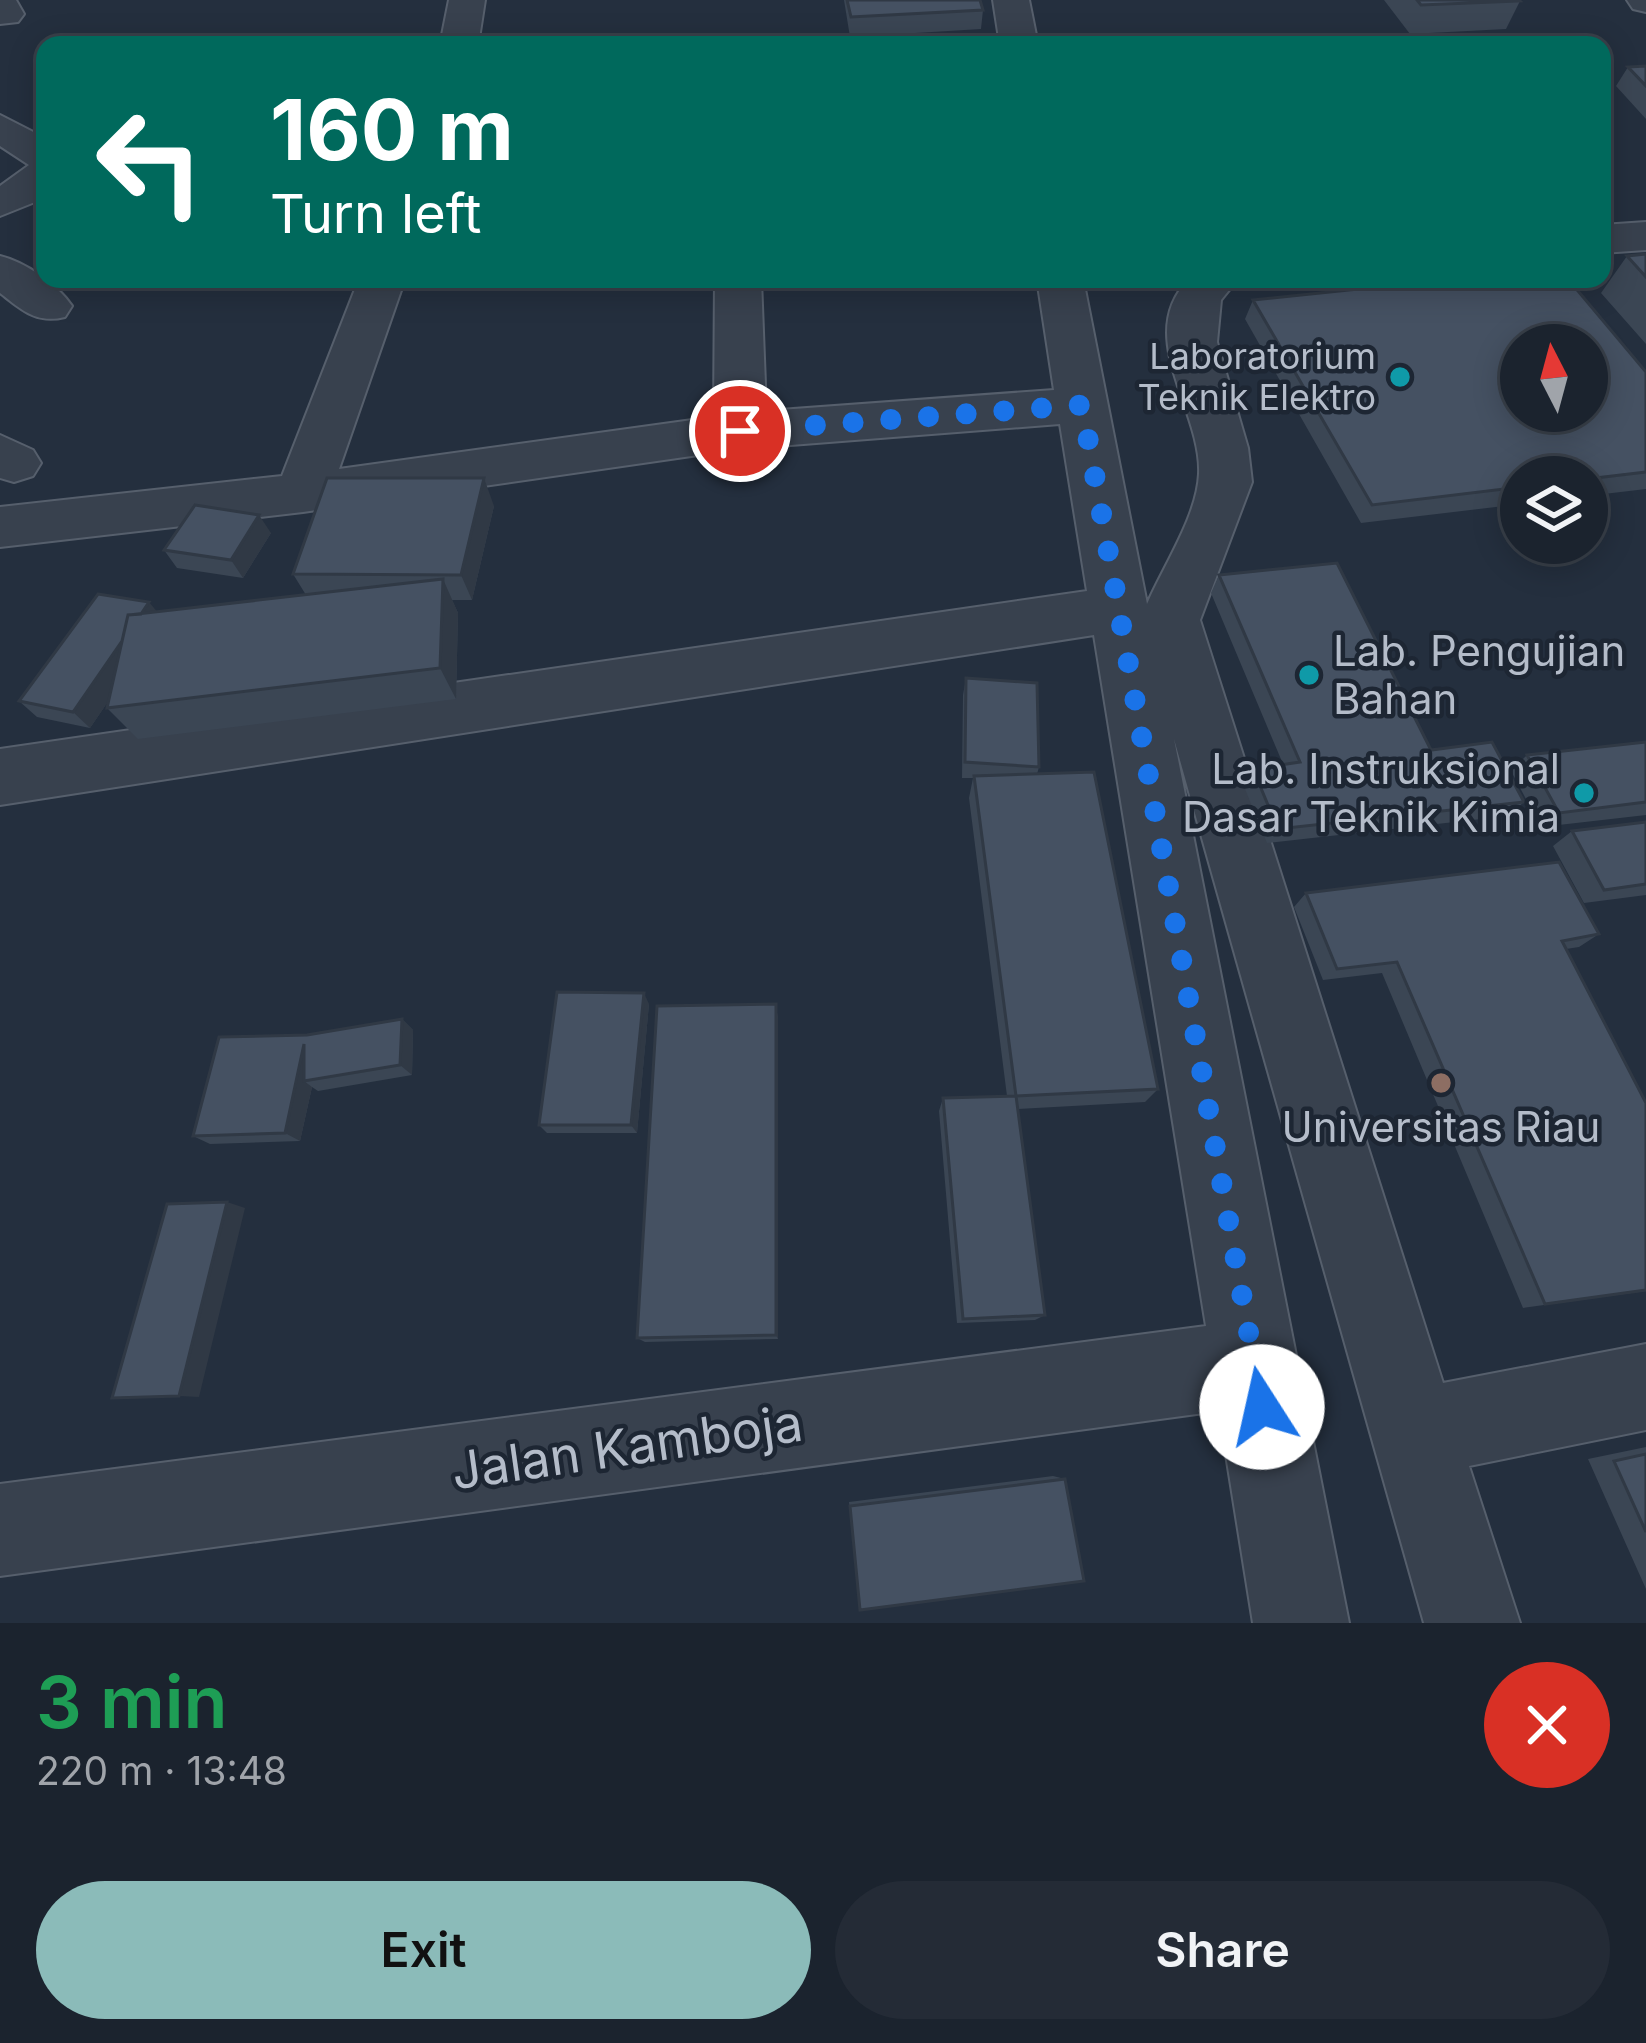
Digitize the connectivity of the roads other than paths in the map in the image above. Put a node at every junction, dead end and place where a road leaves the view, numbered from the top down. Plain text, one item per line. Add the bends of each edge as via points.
1 (467, 0) edge
2 (1011, 0) edge
3 (461, 36) edge
4 (1017, 36) edge
5 (0, 128) edge
6 (36, 151) edge
7 (36, 183) edge
8 (0, 203) edge
9 (1646, 236) edge
10 (1611, 238) edge
11 (0, 270) edge
12 (379, 288) edge
13 (738, 288) edge
14 (1062, 288) edge
15 (1202, 288) edge
16 (49, 306) dead end
17 (1082, 405) junction
18 (740, 431) junction
19 (303, 493) junction
20 (0, 527) edge
21 (1117, 609) junction
22 (0, 777) edge
23 (1254, 1363) junction
24 (1646, 1387) edge
25 (1413, 1433) junction
26 (0, 1530) edge
27 (1301, 1623) edge
28 (1472, 1623) edge

1 - 3 street
2 - 4 street
5 - 6 street
7 - 8 street
9 - 10 street
11 - 16 street
12 - 19 street
13 - 18 street
14 - 17 street
15 - 25 street via 1188,330 1227,479 1170,620
17 - 18 street
17 - 21 street
18 - 19 street
19 - 20 street
21 - 22 street
21 - 23 street
23 - 26 street, Jalan Kamboja
23 - 27 street
24 - 25 street
25 - 28 street

